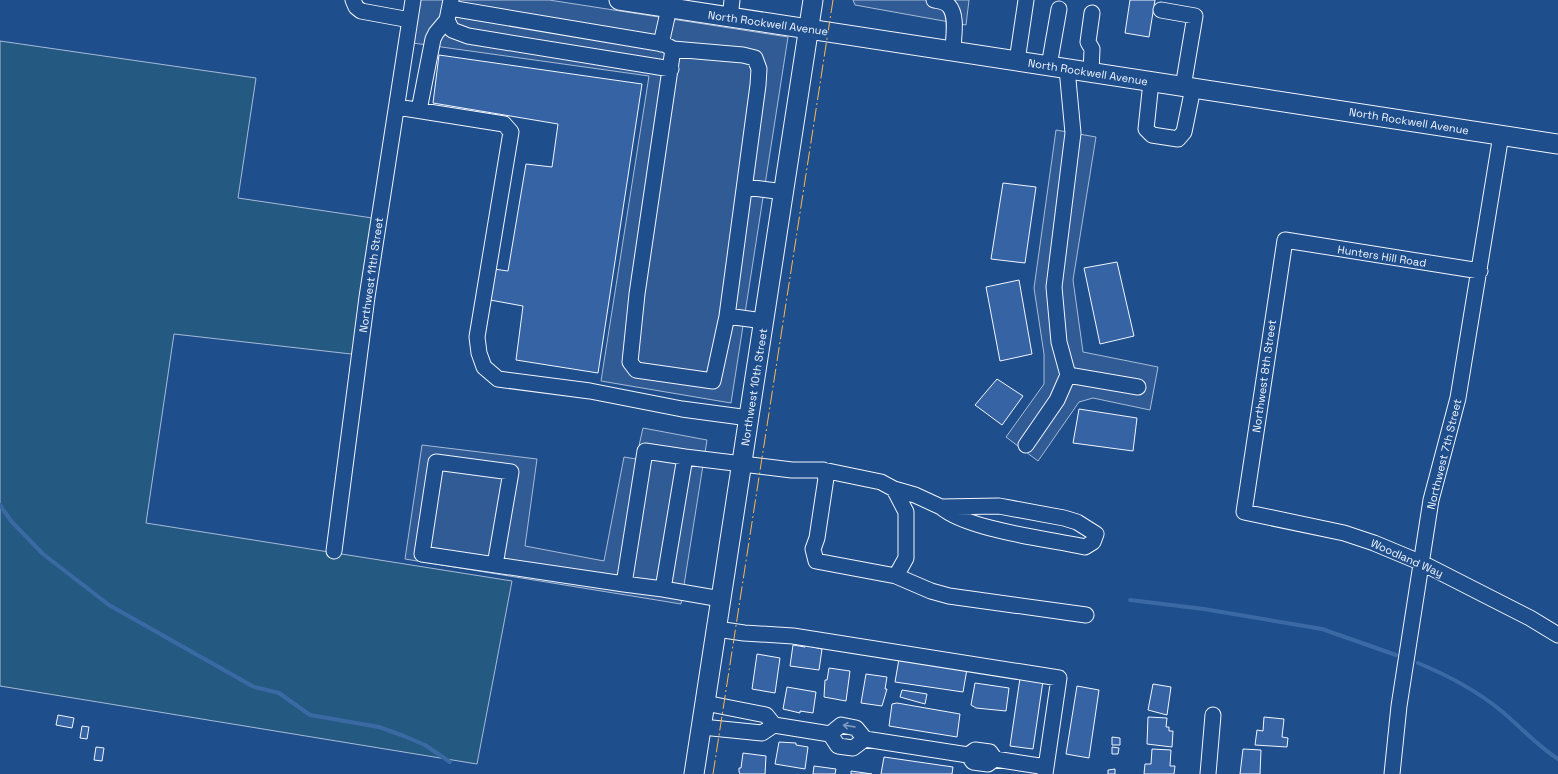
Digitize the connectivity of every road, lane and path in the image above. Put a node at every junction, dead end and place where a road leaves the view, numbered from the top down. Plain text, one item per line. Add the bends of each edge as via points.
1 (353, 0) edge
2 (413, 0) edge
3 (619, 0) edge
4 (813, 0) edge
5 (934, 0) edge
6 (1026, 0) edge
7 (669, 8) junction
8 (731, 9) edge
9 (1059, 9) dead end
10 (449, 10) edge
11 (1161, 10) dead end
12 (1092, 13) dead end
13 (410, 20) junction
14 (809, 28) junction
15 (667, 46) junction
16 (952, 51) junction
17 (1017, 61) junction
18 (1049, 66) junction
19 (671, 69) junction
20 (1067, 69) junction
21 (1091, 73) junction
22 (1151, 82) junction
23 (1188, 88) junction
24 (397, 107) junction
25 (419, 110) junction
26 (1501, 135) junction
27 (1558, 144) edge
28 (745, 187) junction
29 (784, 192) junction
30 (1285, 240) joint
31 (1480, 271) junction
32 (727, 316) junction
33 (764, 321) junction
34 (1068, 375) junction
35 (1138, 387) dead end
36 (749, 418) junction
37 (1026, 445) dead end
38 (685, 457) junction
39 (742, 465) junction
40 (823, 470) junction
41 (894, 489) junction
42 (941, 507) junction
43 (1244, 512) joint
44 (334, 551) dead end
45 (1422, 563) junction
46 (496, 565) junction
47 (896, 576) junction
48 (624, 584) junction
49 (663, 589) junction
50 (721, 599) junction
51 (1086, 615) dead end
52 (717, 629) junction
53 (1558, 635) edge
54 (705, 703) junction
55 (742, 711) junction
56 (1213, 715) dead end
57 (774, 725) junction
58 (702, 726) junction
59 (740, 730) junction
60 (1046, 770) edge
61 (694, 774) edge
62 (1208, 774) edge
63 (1392, 774) edge

1 - 13 street via 361,11
2 - 13 street, Northwest 11th Street
3 - 7 main road, North Rockwell Avenue
4 - 14 main road, Northwest 10th Street
5 - 16 street via 950,6 953,18
6 - 17 street
7 - 8 main road, North Rockwell Avenue
7 - 15 street
8 - 14 main road, North Rockwell Avenue
9 - 18 street
10 - 15 street
10 - 19 street via 452,30 468,36
10 - 25 street via 433,39
11 - 23 street via 1194,16
12 - 21 street via 1088,42 1092,49
13 - 24 street, Northwest 11th Street
14 - 16 main road, North Rockwell Avenue
14 - 29 main road, Northwest 10th Street
15 - 19 street
15 - 28 street via 755,58 759,68 759,80
16 - 17 main road, North Rockwell Avenue
17 - 18 main road, North Rockwell Avenue
18 - 20 main road, North Rockwell Avenue
19 - 32 street via 637,294 630,362 636,370 713,381
20 - 21 main road, North Rockwell Avenue
20 - 34 street via 1073,134 1054,287 1059,342
21 - 22 main road, North Rockwell Avenue
22 - 23 main road, North Rockwell Avenue
22 - 23 street via 1146,129 1152,135 1178,139 1184,132
23 - 26 main road, North Rockwell Avenue
24 - 25 street
24 - 44 street, Northwest 11th Street via 367,297
25 - 36 street via 504,124 511,132 477,337 484,367 498,379 590,391 682,409
26 - 27 main road, North Rockwell Avenue
26 - 31 street, Northwest 7th Street
28 - 29 street
28 - 32 street
29 - 33 main road, Northwest 10th Street
30 - 31 street, Hunters Hill Road
30 - 43 street, Northwest 8th Street
31 - 45 street, Northwest 7th Street via 1458,398 1431,500
32 - 33 street
33 - 36 main road, Northwest 10th Street
34 - 35 street
34 - 37 street via 1057,400
36 - 39 main road, Northwest 10th Street
38 - 39 street
38 - 48 street via 645,451
38 - 49 street
39 - 40 street
39 - 50 main road, Northwest 10th Street
40 - 41 street via 881,482
40 - 47 street via 826,478 813,549 816,561
41 - 42 street
41 - 47 street via 906,512 906,558
42 - 42 street via 999,506 1064,518 1077,522 1096,534 1093,542 1085,547 987,526 948,513
43 - 45 street, Woodland Way via 1344,533 1374,542
45 - 53 street, Woodland Way
45 - 63 street, Northwest 7th Street via 1399,706
46 - 46 street via 511,472 436,462 422,554
46 - 48 street
47 - 51 street via 950,596
48 - 49 street
49 - 50 street
50 - 52 main road, Northwest 10th Street
52 - 54 main road, Northwest 10th Street
52 - 60 street via 793,636 1059,678
54 - 55 street
54 - 58 main road, Northwest 10th Street
55 - 57 street via 766,715
55 - 59 street
56 - 62 street
57 - 59 street via 762,733
57 - 60 street via 830,734 838,746 853,748 865,739 968,755 973,762 988,764 995,759
58 - 59 street
58 - 61 main road, Northwest 10th Street

